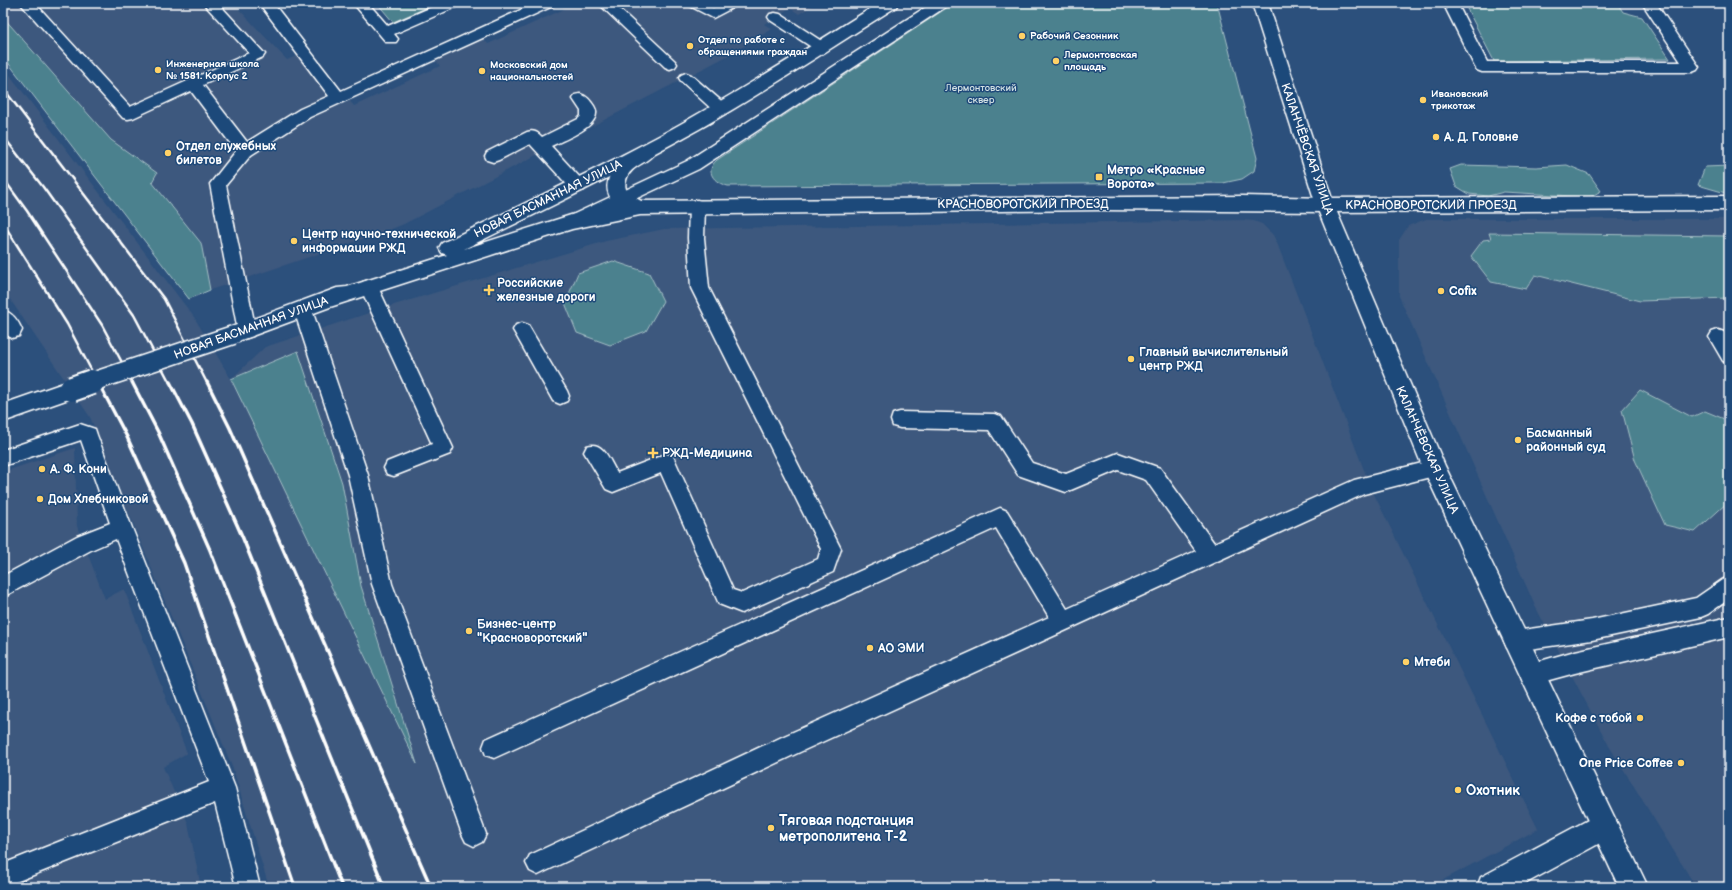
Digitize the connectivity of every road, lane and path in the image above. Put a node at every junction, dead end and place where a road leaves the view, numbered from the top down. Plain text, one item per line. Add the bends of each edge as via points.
1 (27, 3) edge
2 (210, 3) edge
3 (266, 3) edge
4 (360, 3) edge
5 (548, 3) edge
6 (605, 3) edge
7 (695, 3) edge
8 (731, 3) edge
9 (890, 3) edge
10 (942, 3) edge
11 (1260, 3) edge
12 (1450, 3) edge
13 (1649, 3) edge
14 (457, 4) edge
15 (775, 17) dead end
16 (821, 47) junction
17 (670, 64) dead end
18 (686, 78) dead end
19 (194, 84) junction
20 (339, 98) junction
21 (580, 99) dead end
22 (721, 109) junction
23 (540, 145) junction
24 (648, 150) junction
25 (245, 151) junction
26 (493, 156) dead end
27 (578, 186) junction
28 (621, 199) junction
29 (1729, 203) edge
30 (1324, 205) junction
31 (697, 206) junction
32 (640, 208) junction
33 (571, 222) junction
34 (369, 287) junction
35 (331, 300) junction
36 (303, 310) junction
37 (522, 330) dead end
38 (240, 333) junction
39 (1718, 337) dead end
40 (1729, 356) edge
41 (560, 396) dead end
42 (3, 413) edge
43 (900, 420) dead end
44 (594, 452) dead end
45 (3, 458) edge
46 (394, 468) dead end
47 (1434, 468) junction
48 (122, 528) junction
49 (1210, 554) junction
50 (3, 587) edge
51 (1729, 587) edge
52 (1063, 621) junction
53 (1729, 627) edge
54 (1515, 641) junction
55 (1531, 674) junction
56 (494, 747) dead end
57 (223, 788) junction
58 (1604, 826) junction
59 (474, 834) dead end
60 (538, 863) dead end
61 (3, 876) edge
62 (1634, 885) edge
63 (248, 887) edge
64 (1492, 887) edge

1 - 19 lane via 128,114
2 - 19 lane via 258,54
3 - 20 lane
4 - 14 lane via 388,35
5 - 20 lane via 410,61
6 - 17 lane
7 - 8 lane via 713,14
9 - 16 main road, НОВАЯ БАСМАННАЯ УЛИЦА
10 - 28 lane via 720,149
11 - 30 main road, КАЛАНЧЁВСКАЯ УЛИЦА
12 - 13 lane via 1482,67 1692,67
15 - 16 lane
16 - 22 main road, НОВАЯ БАСМАННАЯ УЛИЦА
18 - 22 lane
19 - 25 lane
20 - 25 lane via 305,113
21 - 23 lane via 589,108 589,118
22 - 24 main road, НОВАЯ БАСМАННАЯ УЛИЦА
23 - 26 lane via 532,136
23 - 27 lane
24 - 27 main road, НОВАЯ БАСМАННАЯ УЛИЦА
24 - 28 main road via 625,166 616,189
25 - 38 lane via 218,184
27 - 35 main road, НОВАЯ БАСМАННАЯ УЛИЦА via 424,260
28 - 32 main road
28 - 33 lane
29 - 30 main road, КРАСНОВОРОТСКИЙ ПРОЕЗД
30 - 31 main road, КРАСНОВОРОТСКИЙ ПРОЕЗД via 1211,203
30 - 47 main road, КАЛАНЧЁВСКАЯ УЛИЦА
31 - 32 main road, КРАСНОВОРОТСКИЙ ПРОЕЗД
31 - 44 lane via 696,238 700,288 832,549 826,565 742,603 726,597 666,462 613,483
32 - 33 main road, КРАСНОВОРОТСКИЙ ПРОЕЗД
33 - 34 main road, КРАСНОВОРОТСКИЙ ПРОЕЗД
34 - 35 main road, КРАСНОВОРОТСКИЙ ПРОЕЗД
34 - 46 lane via 443,448
35 - 36 main road, НОВАЯ БАСМАННАЯ УЛИЦА
36 - 38 main road, НОВАЯ БАСМАННАЯ УЛИЦА
36 - 59 lane via 358,475 382,584
37 - 41 lane
38 - 42 main road, НОВАЯ БАСМАННАЯ УЛИЦА, bridge
39 - 40 lane
43 - 49 lane via 994,422 1024,469 1066,483 1118,461 1153,474
45 - 48 lane via 80,432 88,435
47 - 49 lane via 1361,486
47 - 54 main road, КАЛАНЧЁВСКАЯ УЛИЦА
48 - 50 lane via 84,543
48 - 57 lane
49 - 52 lane
51 - 54 lane via 1701,607 1592,630
52 - 56 lane via 1000,517
52 - 60 lane
53 - 55 lane
54 - 55 main road, КАЛАНЧЁВСКАЯ УЛИЦА
55 - 58 main road, КАЛАНЧЁВСКАЯ УЛИЦА
57 - 61 lane
57 - 63 lane
58 - 62 main road, КАЛАНЧЁВСКАЯ УЛИЦА
58 - 64 main road

